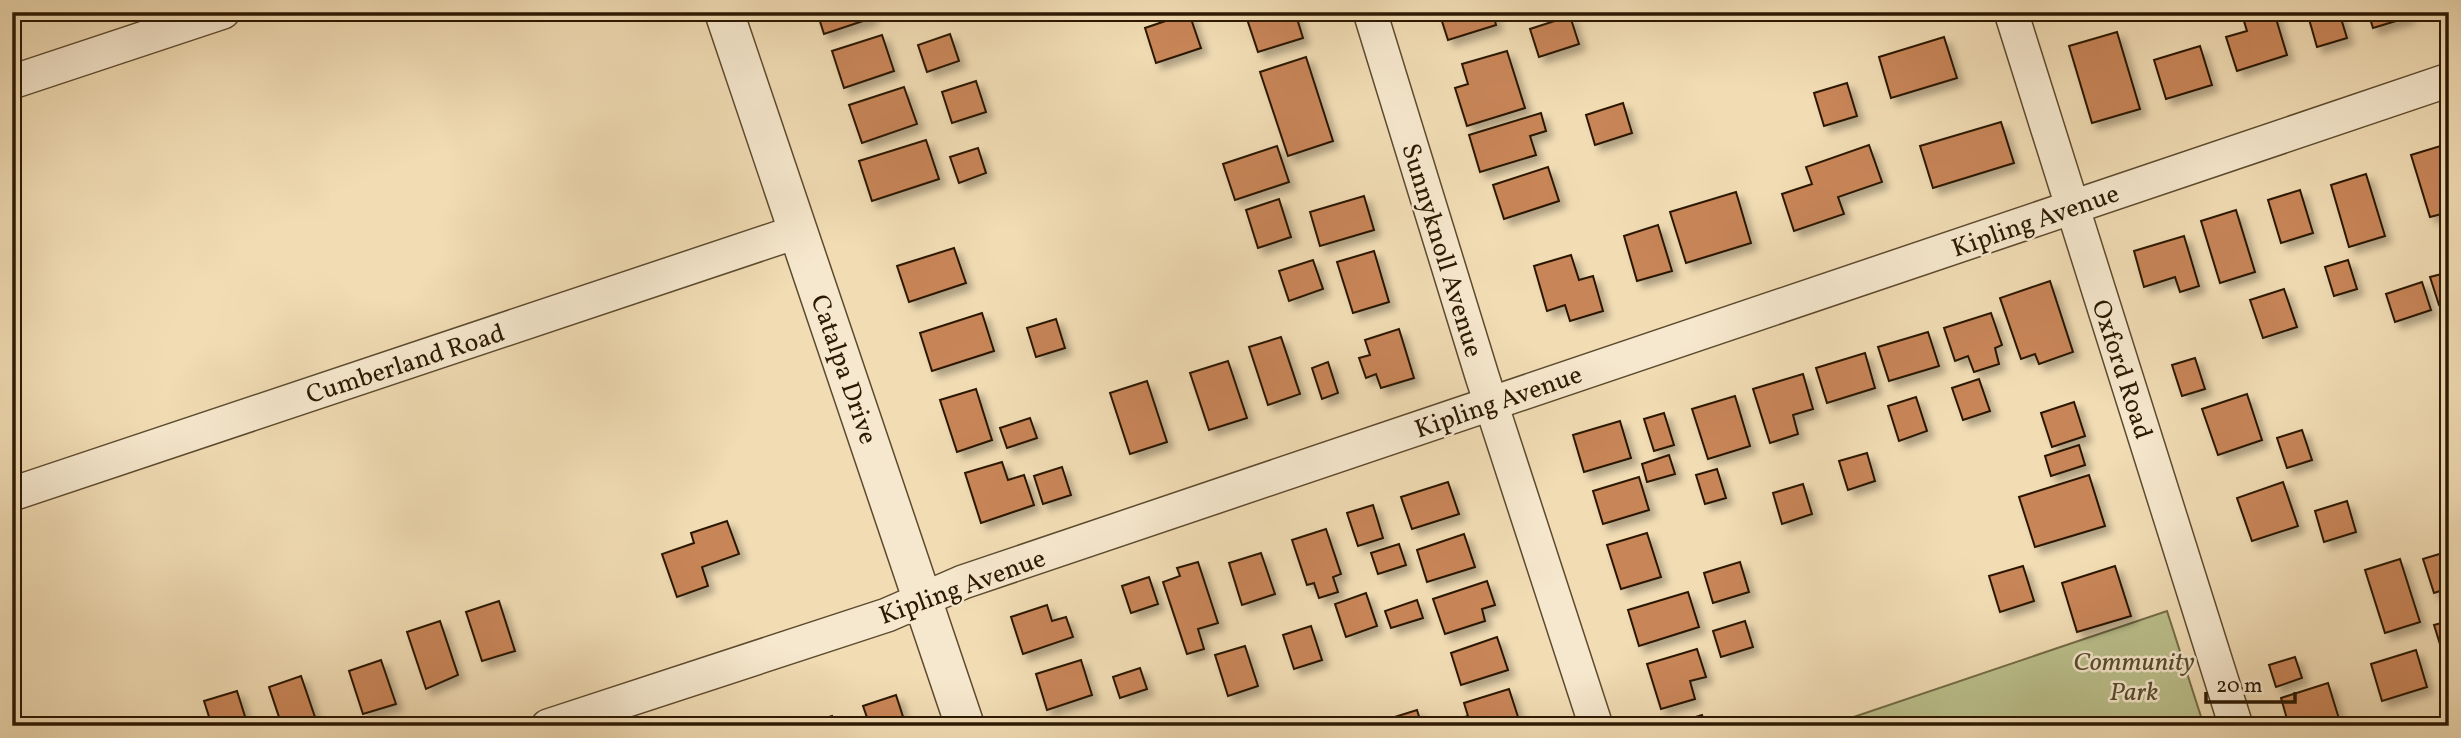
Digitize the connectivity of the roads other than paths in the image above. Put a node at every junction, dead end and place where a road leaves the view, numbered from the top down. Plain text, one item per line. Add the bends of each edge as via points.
1 (223, 12) edge
2 (724, 12) edge
3 (1370, 12) edge
4 (2011, 12) edge
5 (2449, 80) edge
6 (12, 82) edge
7 (2072, 208) junction
8 (799, 231) junction
9 (1491, 403) junction
10 (12, 494) edge
11 (922, 599) junction
12 (548, 726) edge
13 (965, 726) edge
14 (1596, 726) edge
15 (2235, 726) edge

1 - 6 street
2 - 8 street, Catalpa Drive
3 - 9 street, Sunnyknoll Avenue
4 - 7 street, Oxford Road
5 - 7 street, Kipling Avenue
7 - 9 street, Kipling Avenue
7 - 15 street, Oxford Road
8 - 10 street, Cumberland Road
8 - 11 street, Catalpa Drive
9 - 11 street, Kipling Avenue
9 - 14 street, Sunnyknoll Avenue
11 - 12 street, Kipling Avenue via 887,615
11 - 13 street, Catalpa Drive

